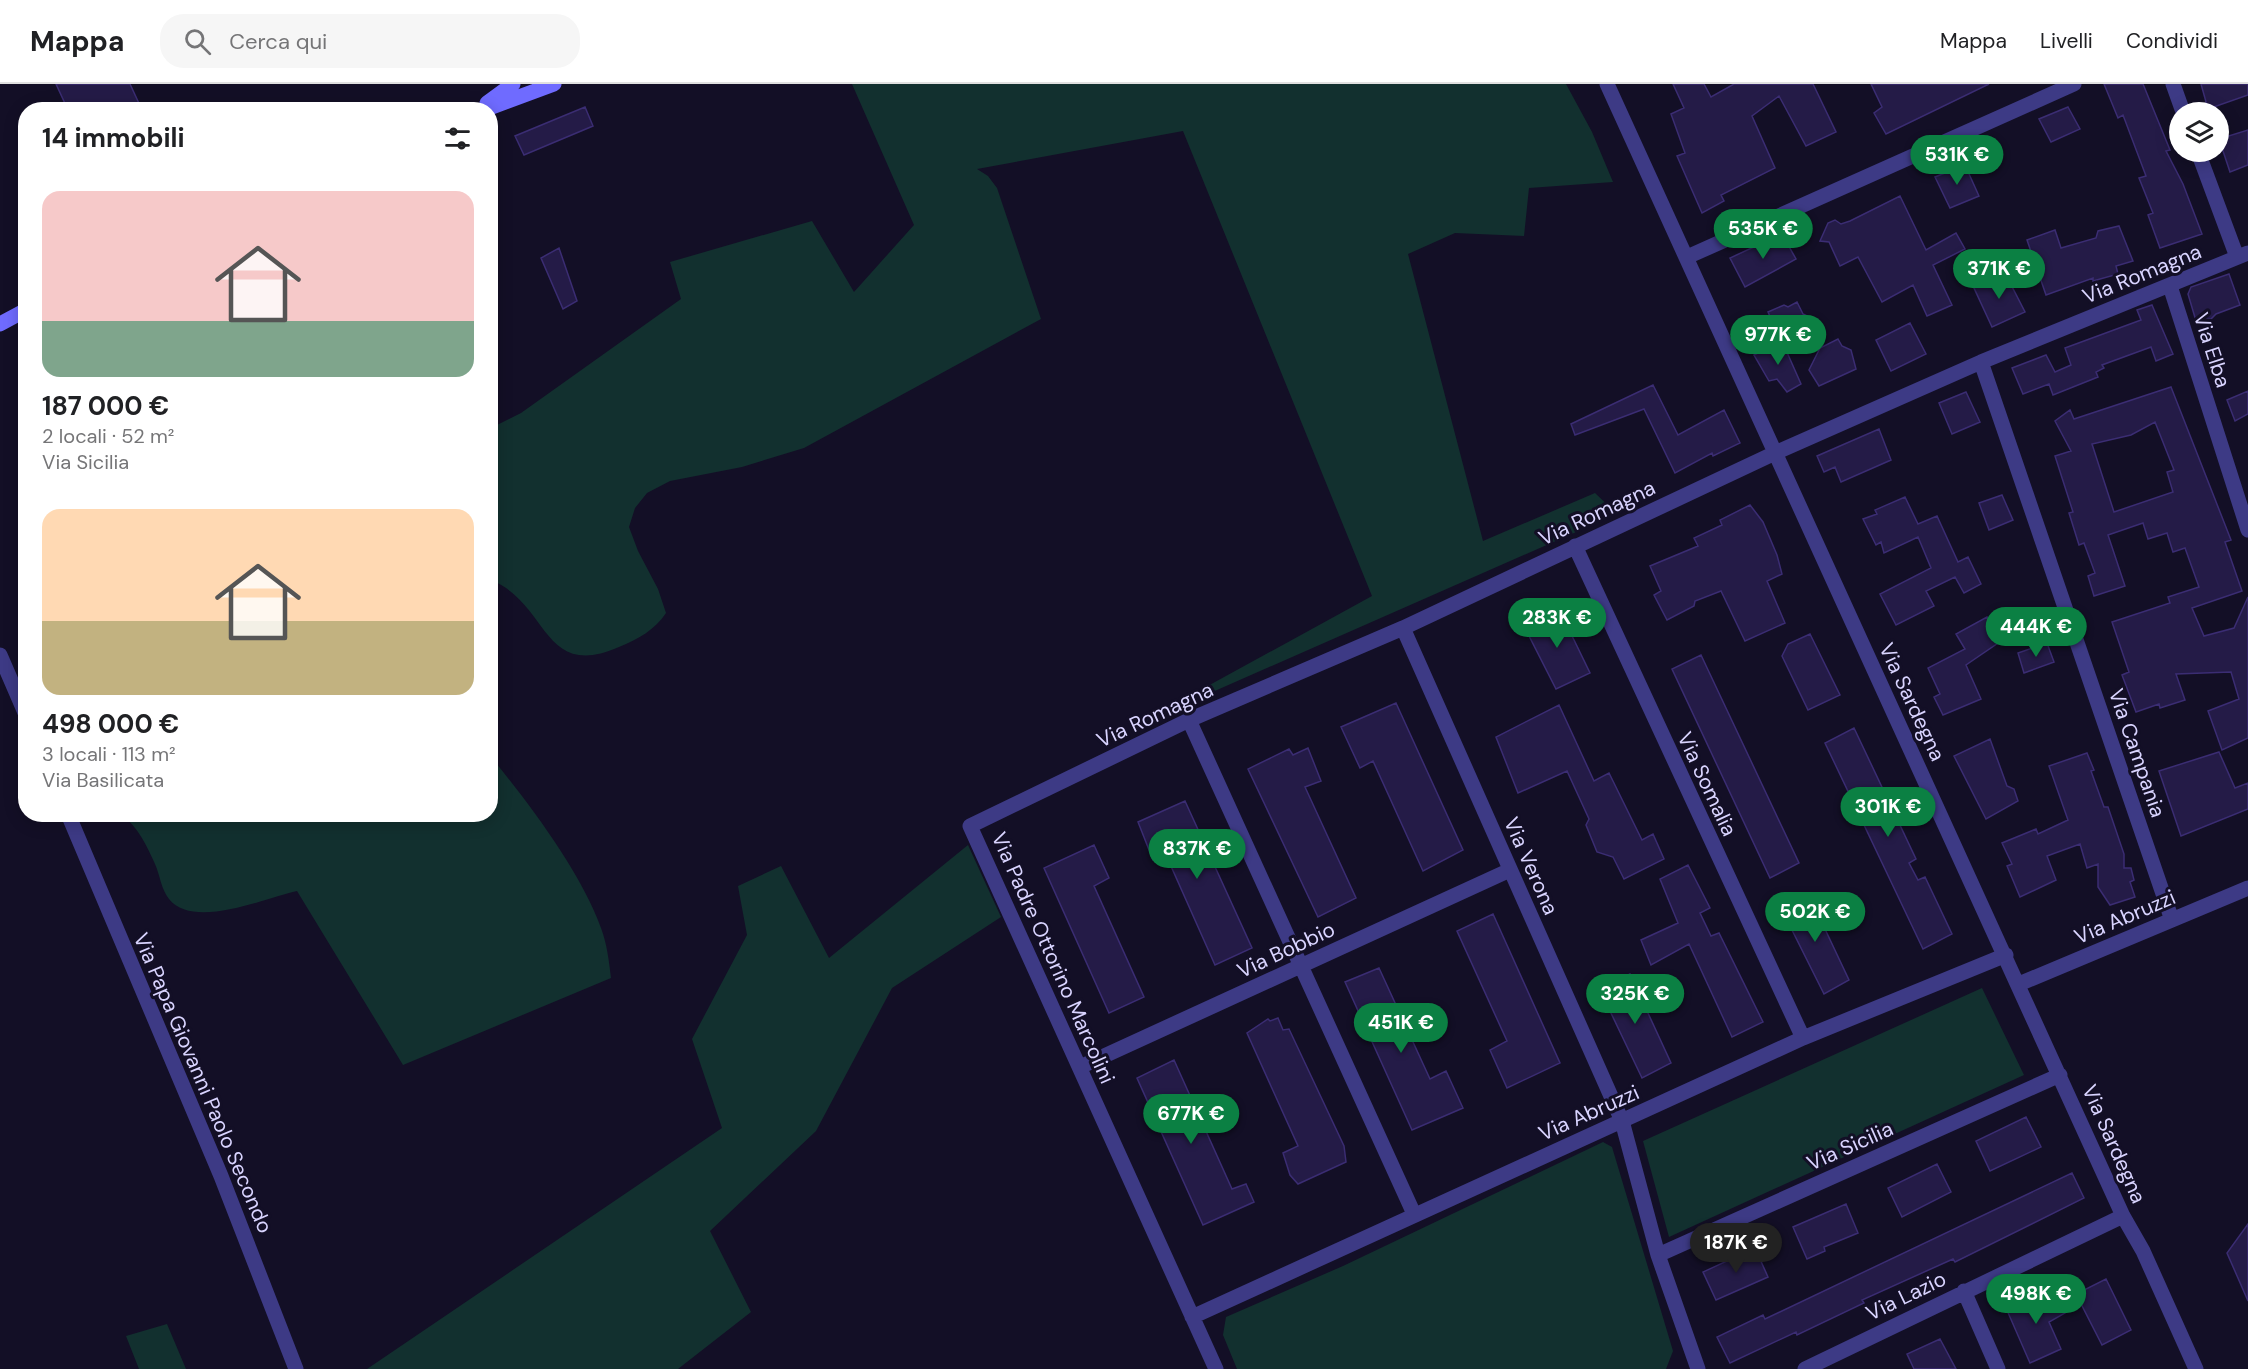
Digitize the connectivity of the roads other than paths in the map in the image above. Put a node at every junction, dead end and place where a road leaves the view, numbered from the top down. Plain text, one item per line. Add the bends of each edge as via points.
1 (513, 84) edge
2 (554, 84) edge
3 (1607, 84) edge
4 (2074, 84) edge
5 (2173, 84) edge
6 (489, 102) edge
7 (2179, 102) edge
8 (498, 105) edge
9 (2202, 162) edge
10 (2243, 255) edge
11 (1687, 257) junction
12 (2170, 286) junction
13 (13, 314) edge
14 (0, 324) edge
15 (1981, 362) junction
16 (1774, 453) junction
17 (2248, 530) edge
18 (1575, 546) junction
19 (1403, 628) junction
20 (0, 655) edge
21 (18, 697) edge
22 (1189, 720) junction
23 (71, 822) edge
24 (970, 826) joint
25 (1510, 870) junction
26 (2248, 888) edge
27 (2172, 920) junction
28 (2006, 956) junction
29 (1302, 966) junction
30 (2019, 984) junction
31 (1803, 1038) junction
32 (1080, 1067) junction
33 (2060, 1075) junction
34 (1622, 1121) junction
35 (1414, 1214) junction
36 (2123, 1216) junction
37 (1658, 1255) junction
38 (1964, 1291) junction
39 (1192, 1317) junction
40 (296, 1369) edge
41 (1216, 1369) edge
42 (1698, 1369) edge
43 (1805, 1369) edge
44 (1998, 1369) edge
45 (2196, 1369) edge

1 - 6 street
2 - 8 street
3 - 11 street, Via Sardegna
4 - 11 street
5 - 7 street
9 - 10 street
10 - 12 street, Via Romagna
11 - 16 street, Via Sardegna
12 - 15 street, Via Romagna
12 - 17 street, Via Elba
13 - 14 street
15 - 16 street, Via Romagna
15 - 27 street, Via Campania
16 - 18 street, Via Romagna
16 - 28 street, Via Sardegna
18 - 19 street, Via Romagna
18 - 31 street, Via Somalia
19 - 22 street, Via Romagna
19 - 25 street, Via Verona
20 - 21 street
22 - 24 street, Via Romagna
22 - 29 street
23 - 40 street, Via Papa Giovanni Paolo Secondo via 221,1176
24 - 32 street, Via Padre Ottorino Marcolini
25 - 29 street, Via Bobbio
25 - 34 street, Via Verona
26 - 27 street, Via Abruzzi
27 - 30 street, Via Abruzzi
28 - 30 street, Via Sardegna
28 - 31 street, Via Abruzzi
29 - 32 street, Via Bobbio
29 - 35 street
30 - 33 street, Via Sardegna
31 - 34 street, Via Abruzzi
32 - 39 street, Via Padre Ottorino Marcolini
33 - 36 street, Via Sardegna
33 - 37 street, Via Sicilia
34 - 35 street, Via Abruzzi
34 - 37 street, Via Verona
35 - 39 street, Via Abruzzi
36 - 38 street, Via Lazio
36 - 45 street, Via Sardegna
37 - 42 street, Via Verona
38 - 43 street, Via Lazio
38 - 44 street
39 - 41 street, Via Padre Ottorino Marcolini

